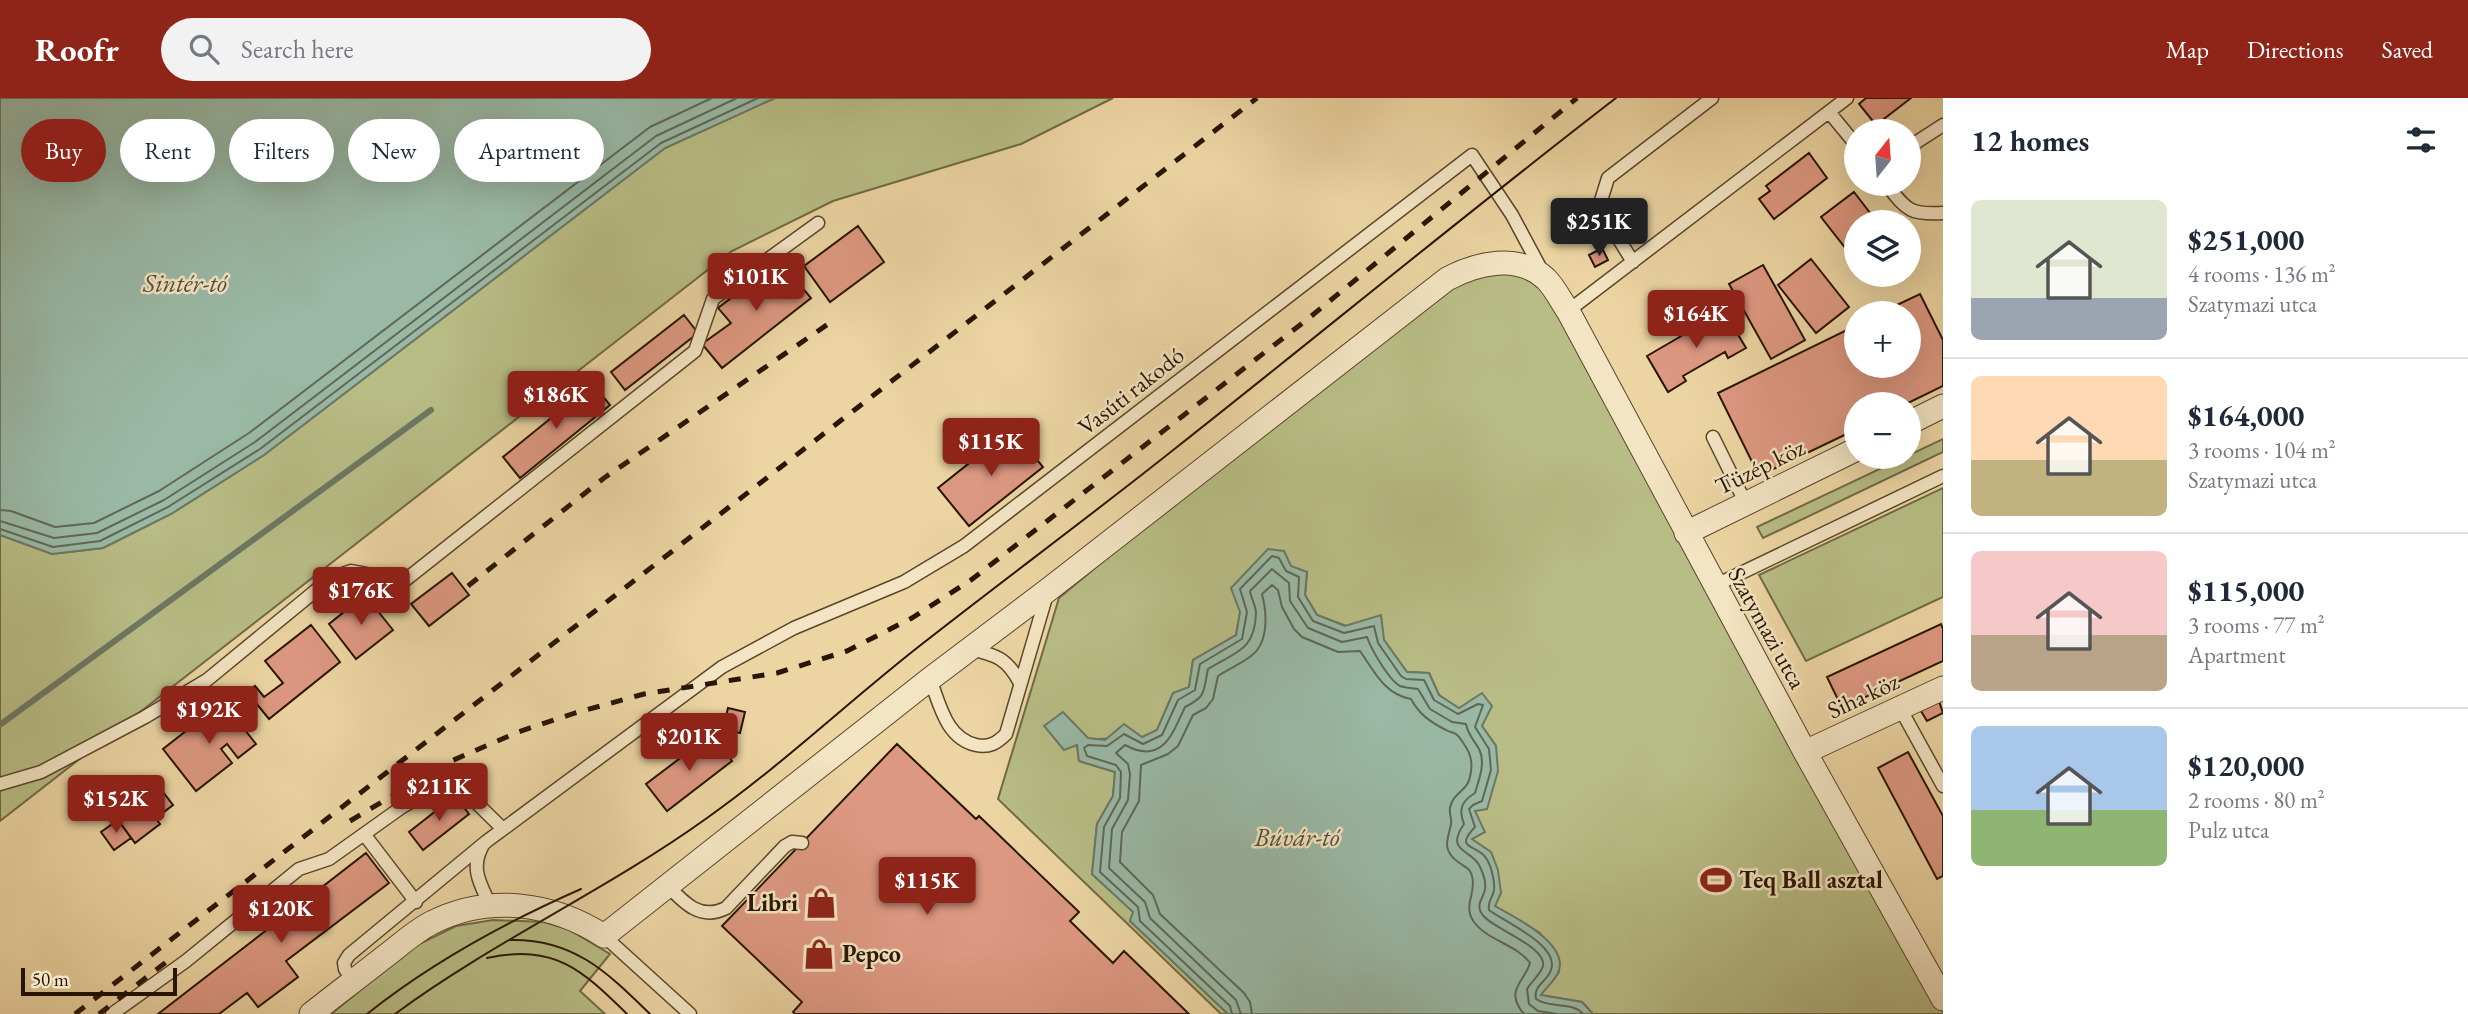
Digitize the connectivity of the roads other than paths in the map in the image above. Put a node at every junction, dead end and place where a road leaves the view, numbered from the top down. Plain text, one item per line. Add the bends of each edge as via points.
1 (1712, 98) edge
2 (1847, 98) edge
3 (1829, 112) junction
4 (1943, 125) edge
5 (1844, 130) edge
6 (1922, 139) edge
7 (1895, 196) edge
8 (1943, 213) edge
9 (818, 223) dead end
10 (1633, 262) junction
11 (1547, 281) junction
12 (1567, 312) junction
13 (1943, 406) edge
14 (1921, 417) edge
15 (1713, 437) dead end
16 (1844, 455) edge
17 (1943, 476) edge
18 (1746, 504) junction
19 (1686, 533) junction
20 (1714, 586) junction
21 (1048, 590) junction
22 (970, 649) junction
23 (930, 679) junction
24 (1020, 683) junction
25 (1943, 688) edge
26 (1900, 708) junction
27 (1805, 752) junction
28 (0, 784) edge
29 (1943, 786) edge
30 (503, 829) junction
31 (365, 834) junction
32 (486, 841) junction
33 (802, 843) dead end
34 (668, 886) junction
35 (416, 902) junction
36 (490, 905) junction
37 (604, 936) junction
38 (353, 981) junction
39 (1943, 999) edge
40 (112, 1014) edge
41 (311, 1014) edge
42 (690, 1014) edge

1 - 10 lane via 1608,178 1599,207
2 - 3 lane
3 - 5 lane
3 - 10 lane
4 - 6 lane
7 - 8 lane via 1919,214
9 - 28 lane via 713,299 695,351 404,581 351,571 331,578 207,680 41,772
10 - 12 lane
11 - 12 street, Szatymazi utca
11 - 21 street via 1533,270 1500,263 1484,264 1447,279
11 - 30 lane, Vasúti rakodó via 1512,215 1472,155 964,546 904,582 793,628 722,667
12 - 19 street, Szatymazi utca
13 - 14 street
15 - 18 lane
16 - 18 street, Tüzép köz
17 - 20 lane
18 - 19 street, Tüzép köz
19 - 20 street, Szatymazi utca
20 - 27 street, Szatymazi utca
21 - 22 street
21 - 24 lane
22 - 23 street
22 - 24 lane via 1004,661
23 - 24 lane via 950,730 964,742 984,747 1006,734
23 - 34 street
25 - 26 street, Siha köz
26 - 27 street, Siha köz
26 - 29 lane
27 - 39 street, Szatymazi utca
30 - 31 lane via 452,779
30 - 32 lane, Vasúti rakodó
31 - 35 lane
31 - 40 lane via 329,859 299,869 187,961
32 - 35 lane, Vasúti rakodó
32 - 36 lane via 476,871
33 - 34 lane via 785,846 716,913 696,910
34 - 37 street
35 - 38 lane, Vasúti rakodó via 346,958 345,969
36 - 37 street via 552,911
36 - 38 street via 425,927
37 - 42 lane
38 - 41 street

